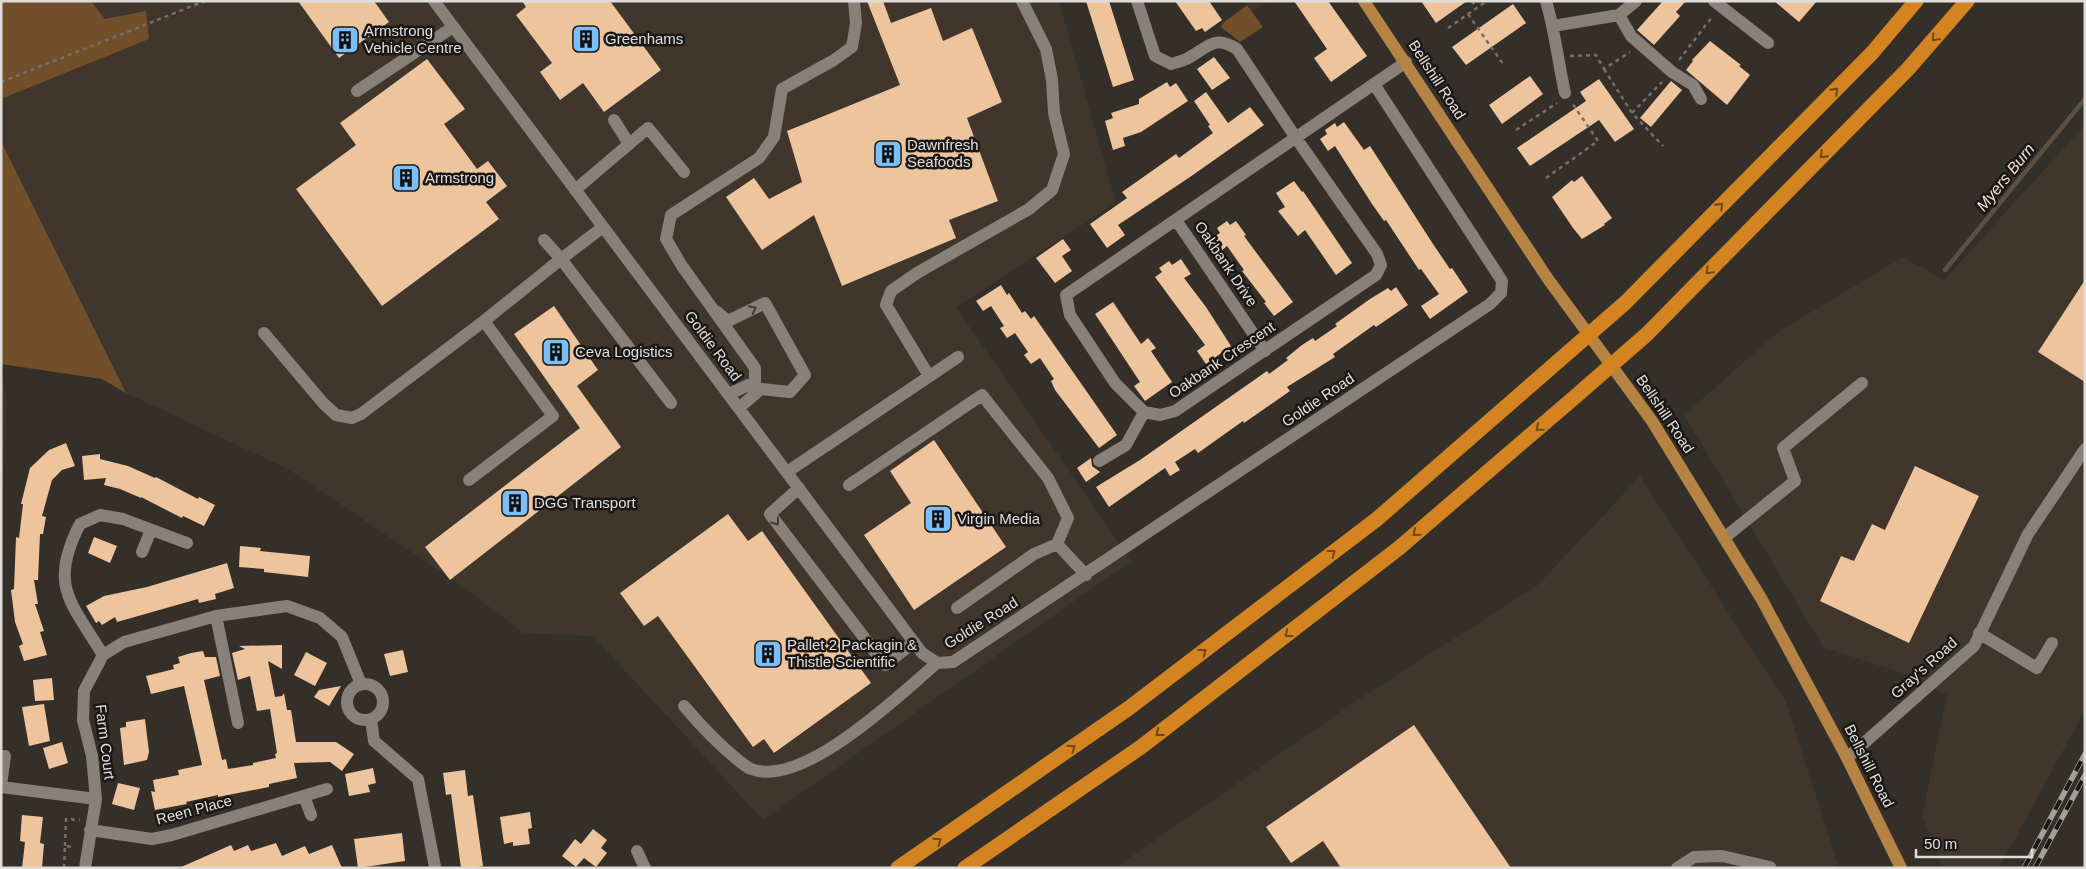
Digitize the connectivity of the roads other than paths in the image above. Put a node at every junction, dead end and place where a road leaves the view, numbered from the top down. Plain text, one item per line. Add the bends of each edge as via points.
1 (434, 1) edge
2 (854, 1) edge
3 (1022, 1) edge
4 (1137, 1) edge
5 (1364, 1) edge
6 (1546, 1) edge
7 (1636, 1) edge
8 (1714, 1) edge
9 (1916, 1) edge
10 (1967, 1) edge
11 (1619, 15) junction
12 (453, 26) junction
13 (1553, 26) junction
14 (1768, 43) dead end
15 (1406, 62) junction
16 (1374, 84) junction
17 (358, 91) dead end
18 (1566, 95) road end
19 (1701, 100) dead end
20 (614, 120) dead end
21 (1296, 138) junction
22 (629, 144) junction
23 (684, 172) dead end
24 (576, 190) junction
25 (1176, 220) junction
26 (603, 227) junction
27 (544, 240) dead end
28 (561, 259) junction
29 (711, 308) junction
30 (484, 321) junction
31 (264, 333) dead end
32 (1265, 351) junction
33 (958, 357) dead end
34 (929, 376) junction
35 (1862, 383) dead end
36 (729, 394) junction
37 (670, 402) dead end
38 (739, 408) junction
39 (1144, 412) junction
40 (2085, 449) edge
41 (1098, 461) dead end
42 (787, 472) junction
43 (469, 480) dead end
44 (849, 485) dead end
45 (799, 488) junction
46 (152, 530) junction
47 (1724, 538) junction
48 (186, 542) dead end
49 (1057, 544) junction
50 (142, 552) dead end
51 (1086, 575) junction
52 (957, 608) dead end
53 (216, 616) junction
54 (1980, 633) junction
55 (914, 642) junction
56 (2052, 642) dead end
57 (103, 655) junction
58 (937, 663) junction
59 (361, 684) junction
60 (684, 706) dead end
61 (371, 720) junction
62 (238, 722) dead end
63 (5, 756) dead end
64 (1847, 758) junction
65 (1, 786) edge
66 (327, 789) dead end
67 (304, 796) junction
68 (96, 799) junction
69 (311, 815) dead end
70 (91, 825) junction
71 (638, 851) dead end
72 (435, 867) edge
73 (1770, 867) edge
74 (85, 868) edge
75 (646, 868) edge
76 (898, 868) edge
77 (965, 868) edge
78 (1677, 868) edge
79 (1901, 868) edge

1 - 12 street, Goldie Road
2 - 29 street via 856,23 852,47 782,89 774,137 759,158 671,216 666,239
3 - 34 street via 1046,50 1054,113 1064,154 1052,190 1029,208 917,273 891,292 886,305
4 - 21 street via 1155,56 1171,64 1188,59 1216,41 1228,43 1238,49
5 - 15 main road, Bellshill Road
6 - 13 street
7 - 11 street
8 - 14 street
76 -> 9 highway via 1129,708 1362,531 1625,303 1872,53
10 -> 77 highway via 1908,70 1646,334 1576,396 1399,548 1141,747
11 - 13 street
11 - 19 street via 1631,36 1672,72 1693,85
12 - 17 street
12 - 24 street, Goldie Road
13 - 18 street via 1556,56
15 - 16 street
15 - 47 main road, Bellshill Road via 1548,279 1652,421
16 - 21 street
16 - 51 street, Goldie Road via 1502,282 1501,293 1490,304
20 - 22 street
21 - 25 street
21 - 32 street, Oakbank Crescent via 1377,254 1381,265 1376,275
22 - 23 street via 648,128
22 - 24 street
24 - 26 street, Goldie Road
25 - 32 street, Oakbank Drive
25 - 39 street via 1066,295 1070,315 1115,384
26 - 28 street
26 - 36 street, Goldie Road
27 - 28 street
28 - 30 street
28 - 37 street
29 - 36 street via 754,368 755,382
29 -> 38 street via 728,321 765,303 805,375 790,392 761,389
30 - 31 street via 352,418 336,415 323,403
30 - 43 street via 554,416
32 - 39 street, Oakbank Crescent via 1174,411 1160,415
33 - 34 street
34 - 42 street
35 - 47 street via 1784,448 1796,481
36 - 38 street, Goldie Road
38 - 42 street, Goldie Road
39 - 41 street via 1126,445
40 - 54 street, Gray's Road via 2028,534
42 - 45 street, Goldie Road
44 - 49 street via 982,395 1048,478 1068,518
45 - 55 street, Goldie Road
45 -> 55 street via 770,514 885,665
46 - 48 street
46 - 50 street
46 - 57 street via 123,519 100,515 80,524 66,555 64,578 70,604
47 - 64 main road, Bellshill Road via 1761,598
49 - 51 street
49 - 52 street via 1034,554
51 - 58 street, Goldie Road via 953,662
53 - 57 street, Farm Court via 124,642
53 - 59 street, Farm Court via 288,606 320,618 342,636
53 - 62 street via 228,699
54 - 56 street via 2037,668
54 - 64 street, Gray's Road via 1974,646
55 - 58 street, Goldie Road via 922,653
57 - 68 street, Farm Court via 84,690 83,720 92,756
58 - 60 street via 835,747 799,765 770,772 750,769 720,746
59 - 61 street via 378,690 383,701 380,712
59 - 61 street via 351,690 347,707 359,720
61 - 72 street via 374,741 418,779
63 - 65 street
64 - 79 main road, Bellshill Road
65 - 68 street
66 - 67 street, Reen Place
67 - 69 street
67 - 70 street, Reen Place via 152,839
68 - 70 street, Farm Court
70 - 74 street, Farm Court
71 - 75 street
73 - 78 street via 1722,856 1694,856

